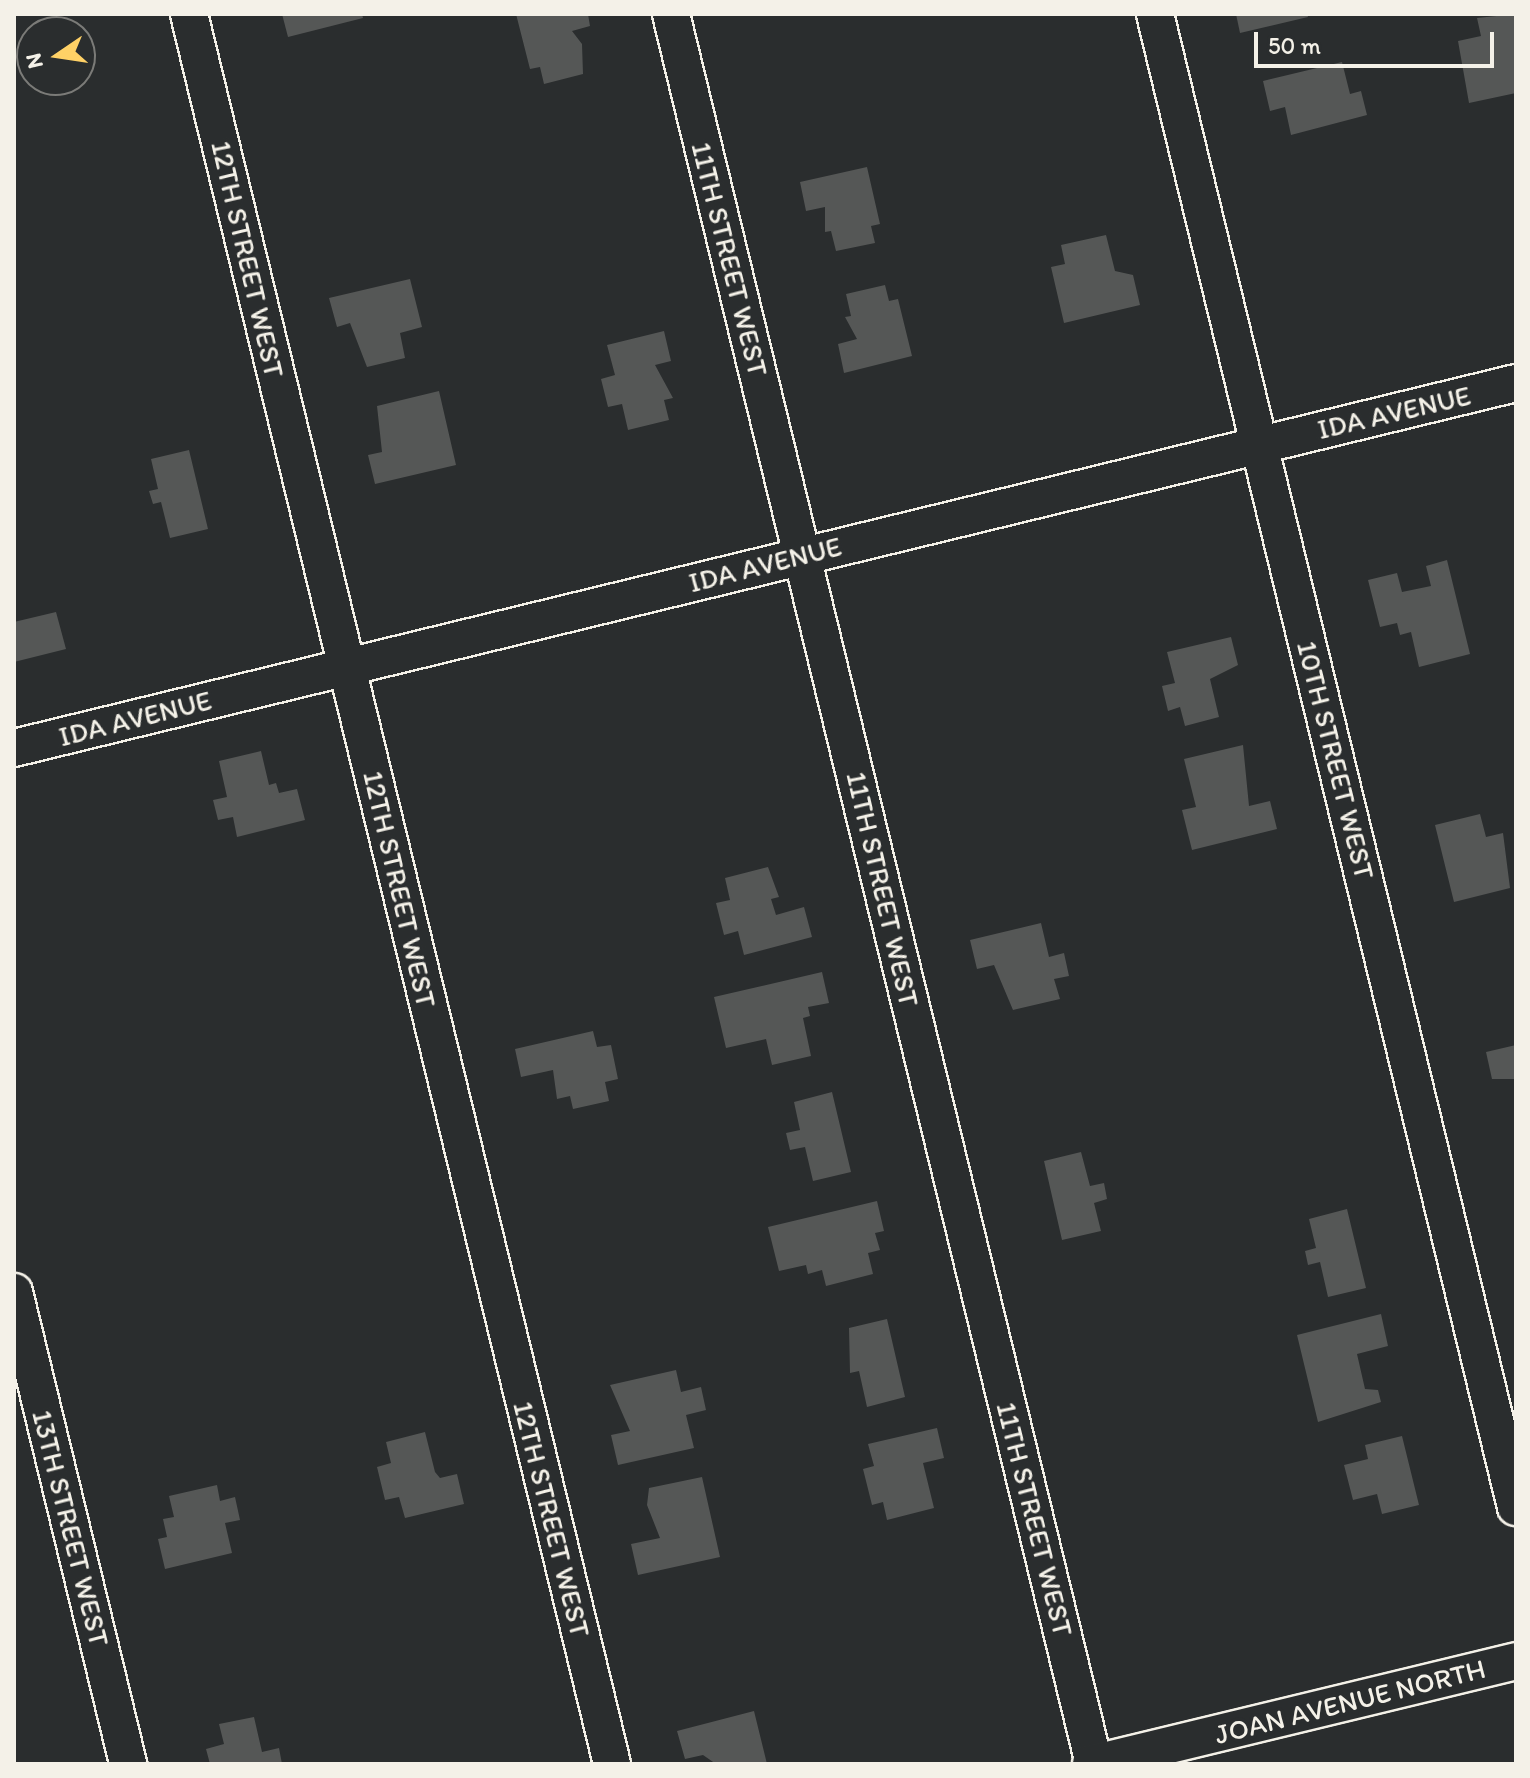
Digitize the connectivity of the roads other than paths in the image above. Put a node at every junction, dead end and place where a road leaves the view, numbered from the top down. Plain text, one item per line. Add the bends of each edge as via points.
1 (189, 14) edge
2 (671, 14) edge
3 (1155, 14) edge
4 (1516, 383) edge
5 (1259, 443) junction
6 (802, 555) junction
7 (345, 666) junction
8 (14, 748) edge
9 (14, 1292) edge
10 (1516, 1507) edge
11 (1516, 1661) edge
12 (128, 1764) edge
13 (612, 1764) edge
14 (1093, 1764) edge

1 - 7 street, 12TH STREET WEST
2 - 6 street, 11TH STREET WEST
3 - 5 street, 10TH STREET WEST
4 - 5 street, IDA AVENUE
5 - 6 street, IDA AVENUE
5 - 10 street, 10TH STREET WEST
6 - 7 street, IDA AVENUE
6 - 14 street, 11TH STREET WEST
7 - 8 street, IDA AVENUE
7 - 13 street, 12TH STREET WEST
9 - 12 street, 13TH STREET WEST
11 - 14 street, JOAN AVENUE NORTH

